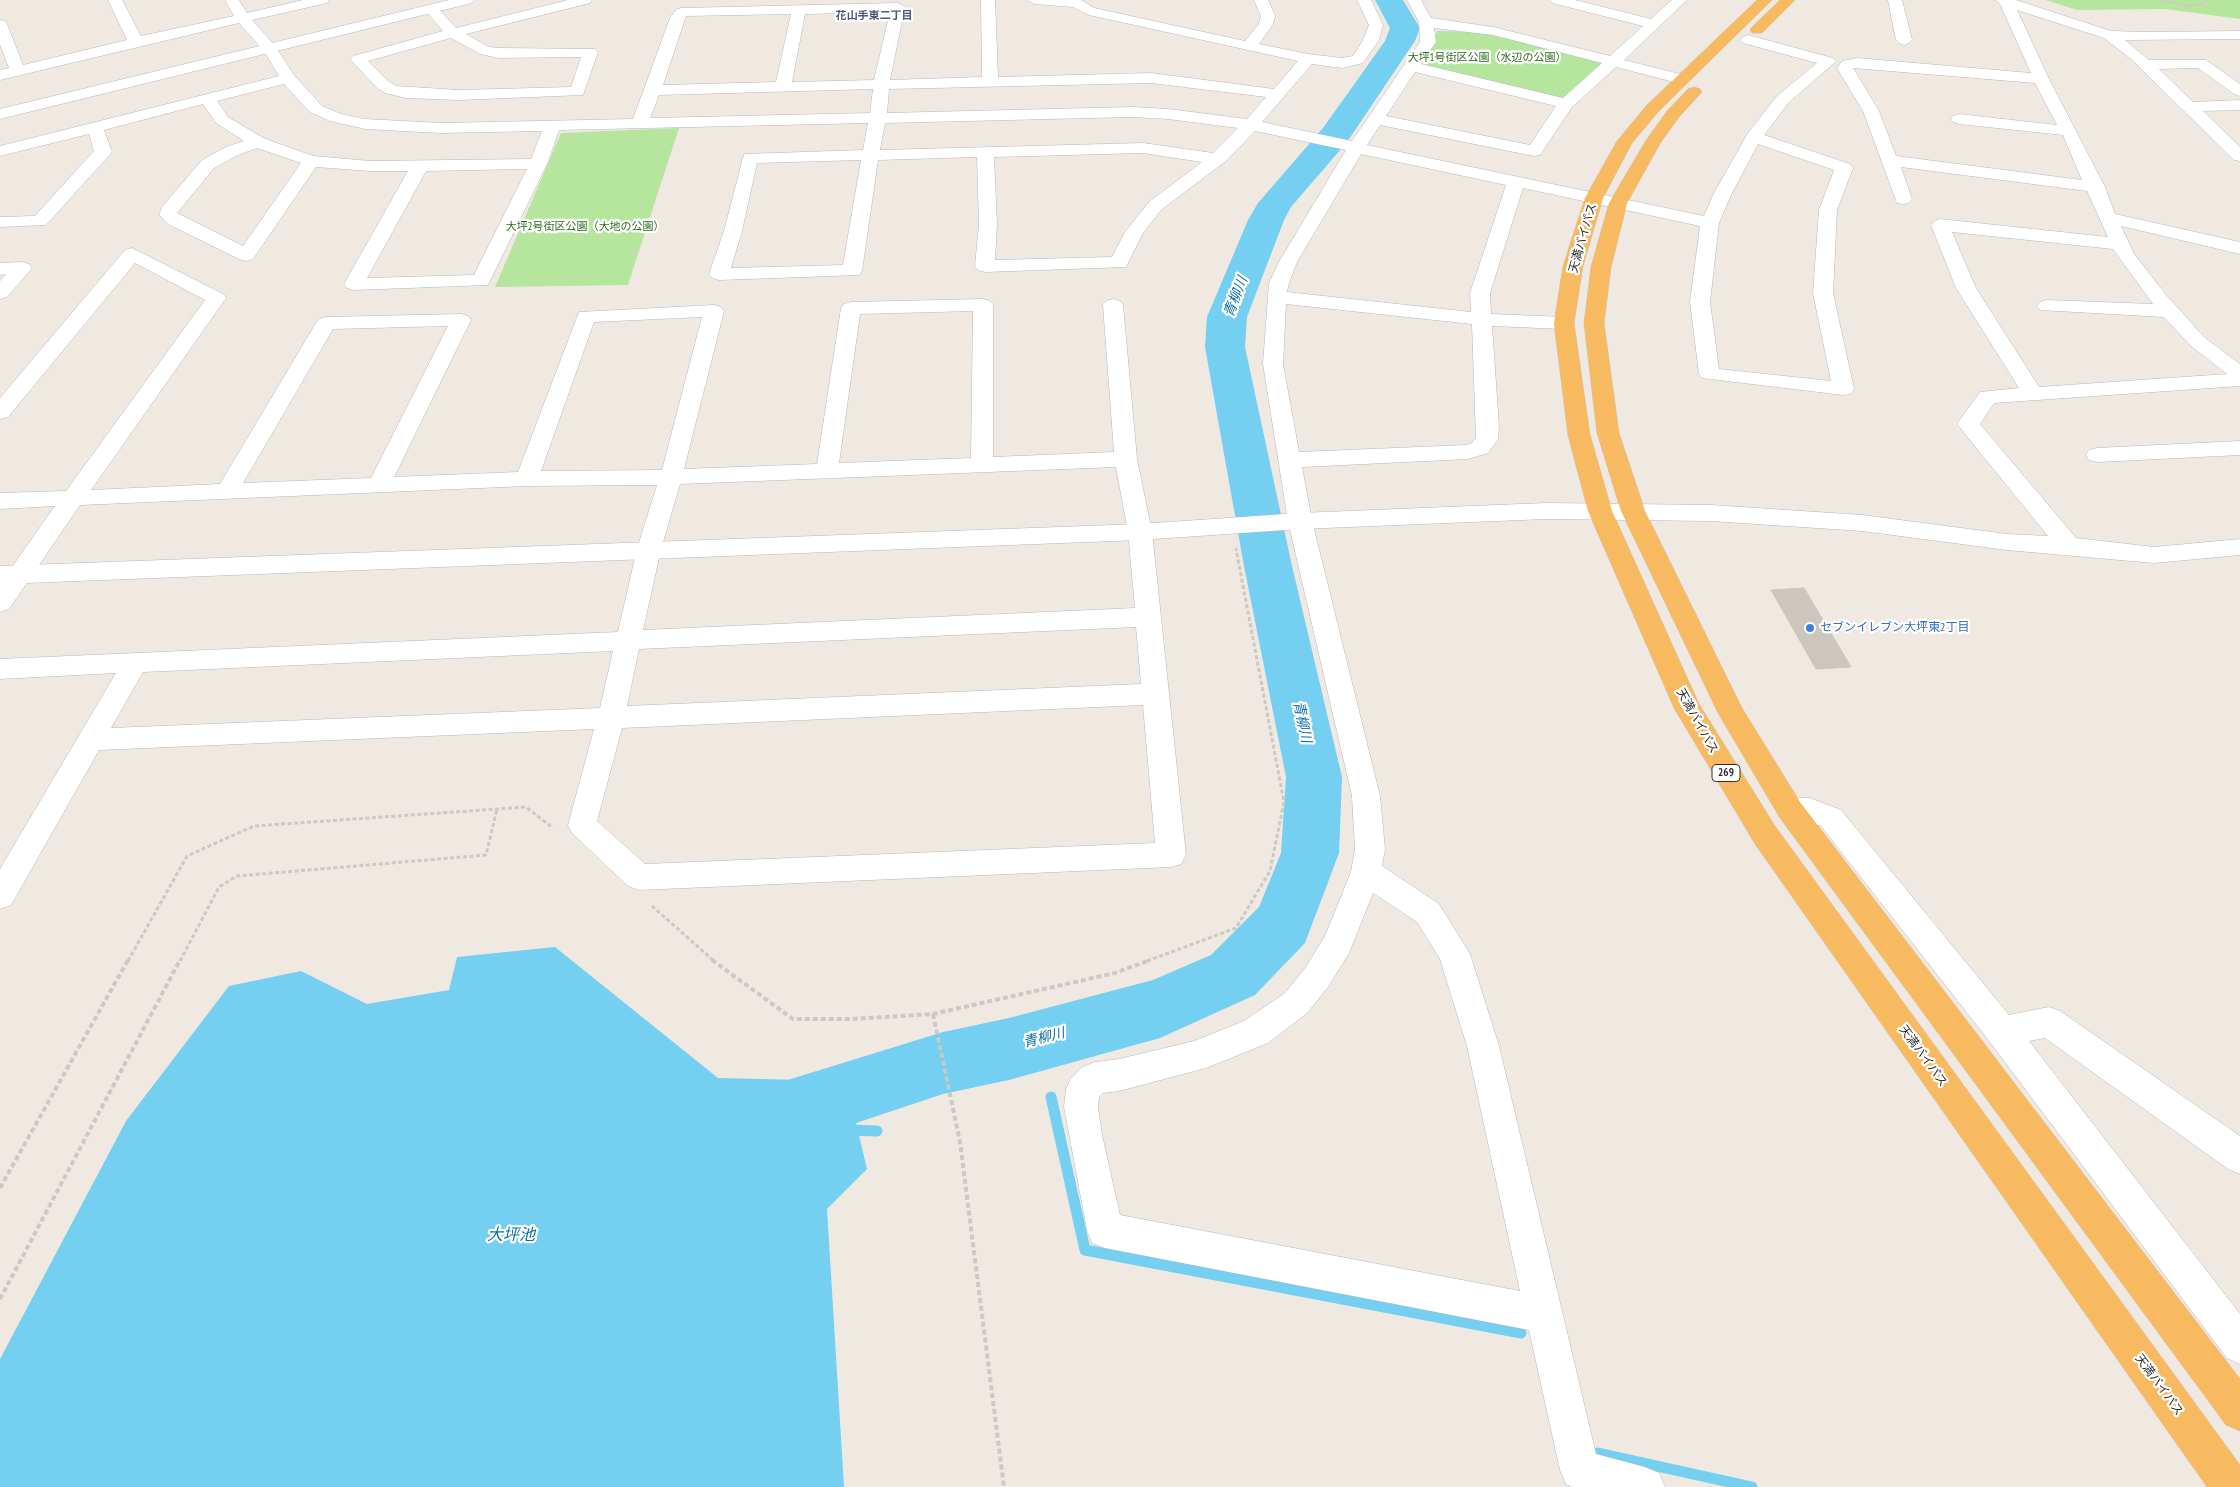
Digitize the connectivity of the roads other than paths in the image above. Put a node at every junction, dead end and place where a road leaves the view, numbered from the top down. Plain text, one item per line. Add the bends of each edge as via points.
1 (115, 0) edge
2 (232, 0) edge
3 (322, 0) edge
4 (467, 0) edge
5 (585, 0) edge
6 (988, 0) edge
7 (1034, 0) edge
8 (1261, 0) edge
9 (1364, 0) edge
10 (1414, 0) edge
11 (1557, 0) edge
12 (1680, 0) edge
13 (1765, 0) edge
14 (1788, 0) edge
15 (1895, 0) edge
16 (2004, 1) edge
17 (1136, 6) dead end
18 (431, 9) junction
19 (799, 9) junction
20 (1121, 17) junction
21 (243, 19) junction
22 (1426, 22) junction
23 (0, 24) edge
24 (1654, 24) junction
25 (453, 33) junction
26 (2109, 35) junction
27 (2240, 35) edge
28 (1748, 40) junction
29 (1904, 40) dead end
30 (136, 42) junction
31 (1250, 45) junction
32 (270, 49) junction
33 (1308, 59) junction
34 (1613, 62) junction
35 (2146, 65) junction
36 (1412, 67) junction
37 (18, 70) junction
38 (0, 75) edge
39 (288, 78) junction
40 (1682, 79) junction
41 (2041, 80) junction
42 (990, 81) junction
43 (881, 84) junction
44 (783, 86) junction
45 (653, 90) junction
46 (2240, 91) edge
47 (1278, 94) junction
48 (206, 98) junction
49 (1566, 104) junction
50 (2240, 105) edge
51 (2190, 107) junction
52 (0, 114) edge
53 (878, 116) junction
54 (1376, 119) junction
55 (1959, 119) dead end
56 (640, 122) junction
57 (553, 125) junction
58 (1251, 126) junction
59 (95, 127) junction
60 (2069, 131) junction
61 (1754, 137) junction
62 (257, 142) junction
63 (1356, 148) junction
64 (0, 151) edge
65 (985, 152) junction
66 (870, 155) junction
67 (2240, 156) edge
68 (1216, 159) junction
69 (1890, 160) junction
70 (311, 161) junction
71 (538, 164) junction
72 (420, 165) junction
73 (1516, 181) junction
74 (2096, 187) junction
75 (1903, 199) dead end
76 (1606, 201) junction
77 (2110, 218) junction
78 (0, 222) edge
79 (1710, 223) junction
80 (2121, 244) junction
81 (2240, 248) edge
82 (0, 269) edge
83 (0, 293) edge
84 (1277, 297) junction
85 (1113, 305) dead end
86 (2047, 306) dead end
87 (2170, 311) junction
88 (1480, 319) junction
89 (1564, 323) junction
90 (2240, 374) edge
91 (2240, 380) edge
92 (2033, 394) junction
93 (0, 412) edge
94 (2240, 448) edge
95 (2097, 456) dead end
96 (1126, 459) junction
97 (1288, 460) junction
98 (982, 466) junction
99 (827, 471) junction
100 (671, 477) junction
101 (527, 479) junction
102 (378, 486) junction
103 (227, 491) junction
104 (73, 498) junction
105 (0, 501) edge
106 (1600, 511) junction
107 (1633, 511) junction
108 (1294, 522) junction
109 (1140, 532) junction
110 (2069, 546) junction
111 (2240, 547) edge
112 (649, 549) junction
113 (10, 575) edge
114 (0, 603) edge
115 (1148, 617) junction
116 (629, 642) junction
117 (135, 664) junction
118 (0, 669) edge
119 (1155, 694) junction
120 (611, 717) junction
121 (92, 740) junction
122 (1790, 810) junction
123 (1366, 872) junction
124 (0, 896) edge
125 (2002, 1031) junction
126 (2240, 1156) edge
127 (1544, 1314) junction
128 (2240, 1345) edge
129 (2240, 1411) edge
130 (1644, 1487) edge
131 (2231, 1487) edge

1 - 30 street
2 - 21 street
3 - 21 street
4 - 18 street
5 - 25 street
6 - 42 street
7 - 20 street via 1076,3 1090,10
8 - 31 street via 1268,16 1266,24
9 - 33 street via 1376,25 1358,60 1342,63
10 - 22 street
11 - 24 street
12 - 24 street
13 - 40 highway, 天満バイパス / 269
14 - 28 highway, 天満バイパス / 269
15 - 29 street
16 - 26 street
16 - 41 street
17 - 20 street
18 - 25 street
18 - 32 street
19 - 43 street via 898,7
19 - 44 street
19 - 45 street via 682,12 677,18
20 - 31 street
21 - 30 street
21 - 32 street
22 - 34 street via 1493,31
22 - 36 street via 1428,42
23 - 37 street
24 - 34 street
25 - 25 street via 484,51 590,52 577,92 459,96 391,90 358,59
26 - 27 street
26 - 35 street
28 - 61 street via 1828,61 1783,99
28 - 76 highway, 天満バイパス / 269 via 1673,114
30 - 37 street
31 - 33 street
32 - 39 street
32 - 52 street
33 - 47 street
34 - 40 street
34 - 49 street
35 - 46 street via 2201,64
35 - 51 street
36 - 49 street
36 - 54 street
37 - 38 street
39 - 48 street
39 - 57 street via 316,109 336,118 365,124 441,128
40 - 76 highway, 天満バイパス / 269 via 1626,141
41 - 60 street
41 - 69 street via 1847,64 1845,68 1871,111
42 - 43 street
42 - 47 street via 1151,78
43 - 44 street
43 - 53 street
44 - 45 street
45 - 56 street
47 - 58 street
48 - 59 street
48 - 62 street via 222,120
49 - 54 street via 1534,151
50 - 51 street
51 - 67 street
53 - 56 street
53 - 58 street via 1133,112 1201,117
53 - 66 street
54 - 63 street
55 - 60 street
56 - 57 street
57 - 71 street
58 - 63 street
58 - 68 street
59 - 64 street
59 - 78 street via 103,152 40,221
60 - 74 street
61 - 79 street
61 - 79 street via 1844,168 1828,210 1824,293 1843,389 1709,374 1700,302
62 - 70 street
62 - 70 street via 208,164 168,215 246,255
63 - 73 street
63 - 84 street via 1288,262
65 - 66 street
65 - 68 street via 1144,148
65 - 68 street via 988,224 985,266 1119,263 1134,232 1155,206
66 - 66 street via 750,158 733,232 718,274 852,271
69 - 74 street
69 - 75 street
70 - 72 street via 370,166
71 - 72 street
71 - 72 street via 481,281 354,284
73 - 76 street
73 - 88 street via 1480,293
74 - 77 street
76 - 79 street
76 - 89 highway, 天満バイパス / 269 via 1573,266
76 - 107 highway, 天満バイパス / 269 via 1594,324 1608,433
77 - 80 street
77 - 81 street
80 - 87 street via 2125,255
80 - 92 street via 1940,225 1966,288
82 - 83 street via 22,268
84 - 88 street
84 - 97 street via 1273,364
85 - 96 street
86 - 87 street
87 - 90 street via 2197,341
88 - 89 street
88 - 97 street via 1488,427 1487,438 1480,448 1468,452
89 - 106 highway, 天満バイパス / 269 via 1579,435
91 - 92 street
92 - 110 street via 1988,397 1968,424
93 - 104 street via 132,254 216,298
94 - 95 street
96 - 98 street
96 - 109 street
97 - 108 street
98 - 99 street
98 - 99 street via 983,305 851,308
99 - 100 street
100 - 101 street
100 - 101 street via 714,311 586,316
100 - 112 street
101 - 102 street
102 - 103 street
102 - 103 street via 461,320 326,322
103 - 104 street
104 - 105 street
104 - 113 street
106 - 107 street
106 - 108 street
106 - 131 highway, 天満バイパス / 269 via 1687,708 1764,836
107 - 110 street via 1862,523 2008,542
107 - 122 highway, 天満バイパス / 269 via 1731,712
108 - 109 street
108 - 123 street via 1366,796 1370,849
109 - 112 street
109 - 115 street
110 - 111 street via 2154,555
112 - 113 street
112 - 116 street
113 - 114 street
115 - 116 street
115 - 119 street
116 - 117 street
116 - 120 street
117 - 118 street
117 - 121 street
119 - 120 street
119 - 120 street via 1171,856 640,877 582,825
120 - 121 street
121 - 124 street
122 - 125 street via 1810,810 1830,818
122 - 129 highway, 天満バイパス / 269
123 - 127 street via 1428,913 1454,954 1483,1046
123 - 127 street via 1338,943 1296,1003 1247,1036 1194,1057 1096,1078 1083,1089 1081,1108 1085,1135 1105,1230
125 - 126 street via 2049,1022
125 - 128 street
127 - 130 street via 1580,1470

